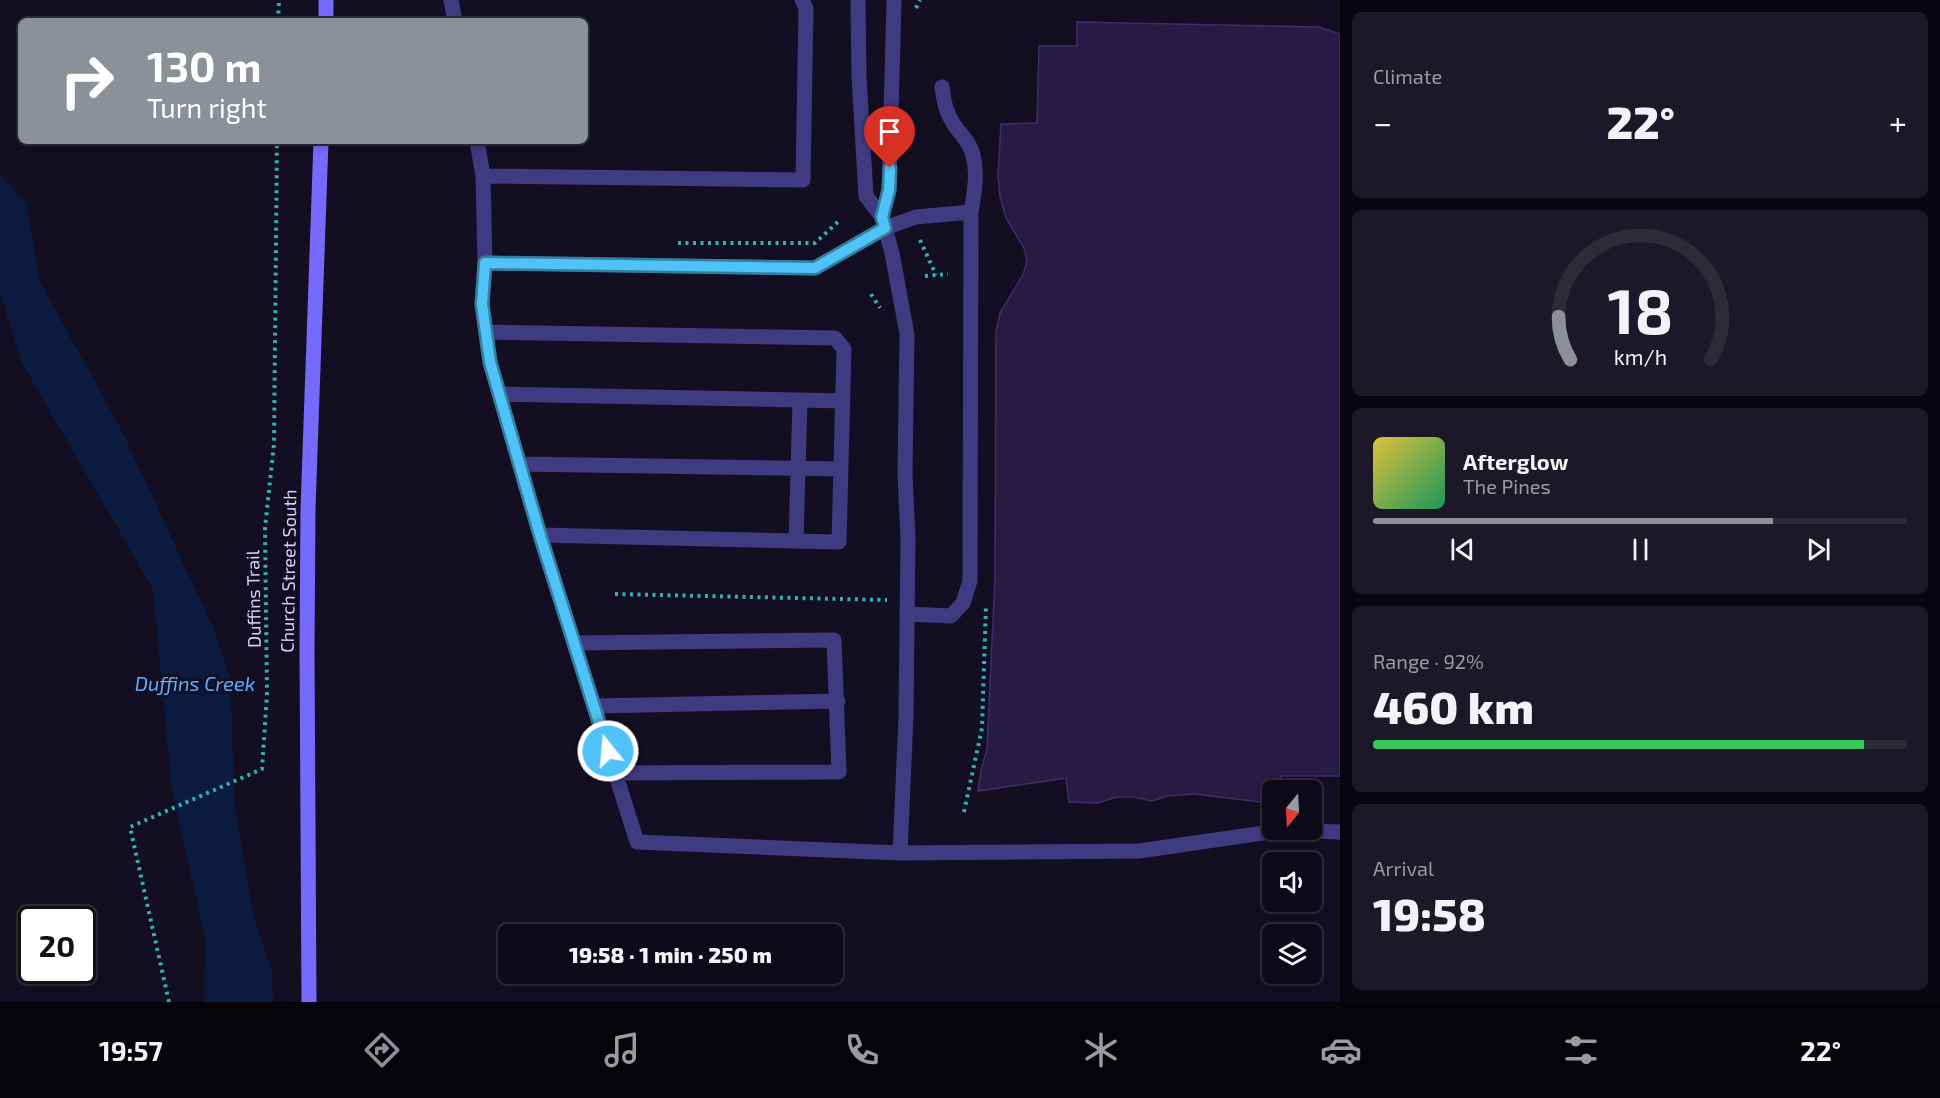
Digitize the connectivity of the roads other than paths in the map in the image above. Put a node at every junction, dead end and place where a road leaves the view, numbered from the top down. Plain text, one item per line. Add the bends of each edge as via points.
1 (326, 0) edge
2 (451, 0) edge
3 (802, 0) edge
4 (858, 0) edge
5 (894, 0) edge
6 (326, 18) edge
7 (454, 18) edge
8 (942, 87) dead end
9 (321, 144) edge
10 (478, 144) edge
11 (483, 176) junction
12 (971, 212) junction
13 (884, 223) junction
14 (485, 263) junction
15 (486, 332) junction
16 (499, 394) junction
17 (800, 400) junction
18 (843, 401) junction
19 (519, 464) junction
20 (798, 467) junction
21 (841, 469) junction
22 (540, 535) junction
23 (796, 541) junction
24 (907, 614) junction
25 (575, 643) junction
26 (838, 701) junction
27 (594, 706) junction
28 (615, 773) junction
29 (1322, 831) edge
30 (1340, 832) edge
31 (1262, 833) edge
32 (900, 853) junction
33 (309, 1002) edge

1 - 6 main road
2 - 7 lane
3 - 11 lane via 806,8 803,180
4 - 13 lane via 866,196
5 - 13 lane via 889,190
8 - 12 lane via 945,108 973,155
9 - 33 main road, Church Street South via 306,650
10 - 11 lane
11 - 14 lane
12 - 13 lane
12 - 24 lane via 970,581 963,603 951,616
13 - 14 lane via 815,268
13 - 24 lane via 907,334
14 - 15 lane via 482,304
15 - 16 lane
15 - 18 lane via 836,338 844,349
16 - 17 lane
16 - 19 lane
17 - 18 lane
17 - 20 lane
18 - 21 lane
19 - 20 lane
19 - 22 lane
20 - 21 lane
20 - 23 lane
21 - 23 lane via 839,542
22 - 23 lane
22 - 25 lane
24 - 32 lane
25 - 26 lane via 834,640
25 - 27 lane
26 - 27 lane
26 - 28 lane via 839,772
27 - 28 lane
28 - 32 lane via 637,843
29 - 30 lane
31 - 32 lane via 1139,850

